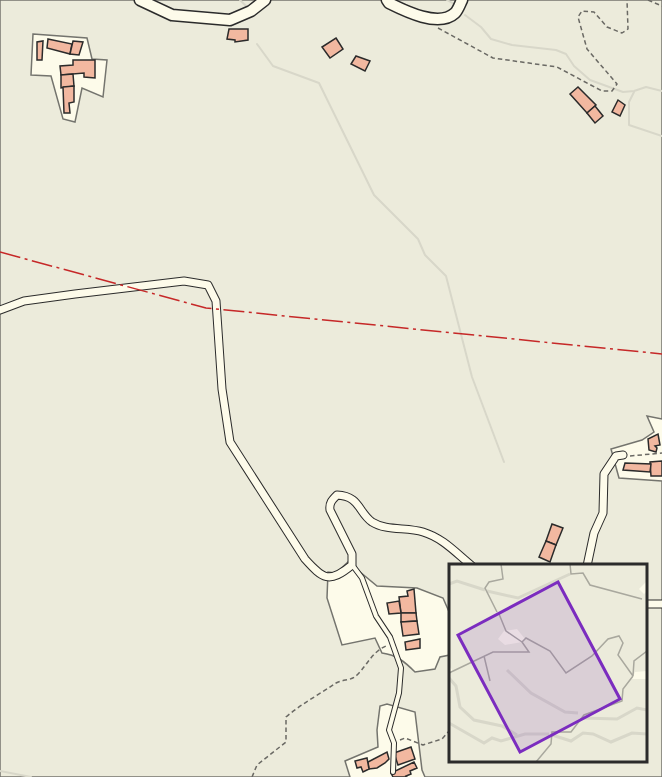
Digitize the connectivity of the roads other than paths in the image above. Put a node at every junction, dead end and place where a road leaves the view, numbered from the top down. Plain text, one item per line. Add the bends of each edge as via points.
1 (140, 0) edge
2 (265, 0) edge
3 (387, 0) edge
4 (462, 0) edge
5 (0, 310) edge
6 (622, 455) road end
7 (470, 564) edge
8 (587, 564) edge
9 (352, 565) junction
10 (393, 772) dead end

1 - 2 street via 172,15 230,20
3 - 4 street via 419,17 444,18 455,13
5 - 9 street via 24,301 75,294 184,282 208,285 216,301 230,442 305,560 320,576 343,573
6 - 8 street via 616,456 604,474 603,513
7 - 9 street via 448,544 422,532 373,522 354,500 337,495 330,510 352,554
9 - 10 lane via 362,578 401,668 389,730 394,743

